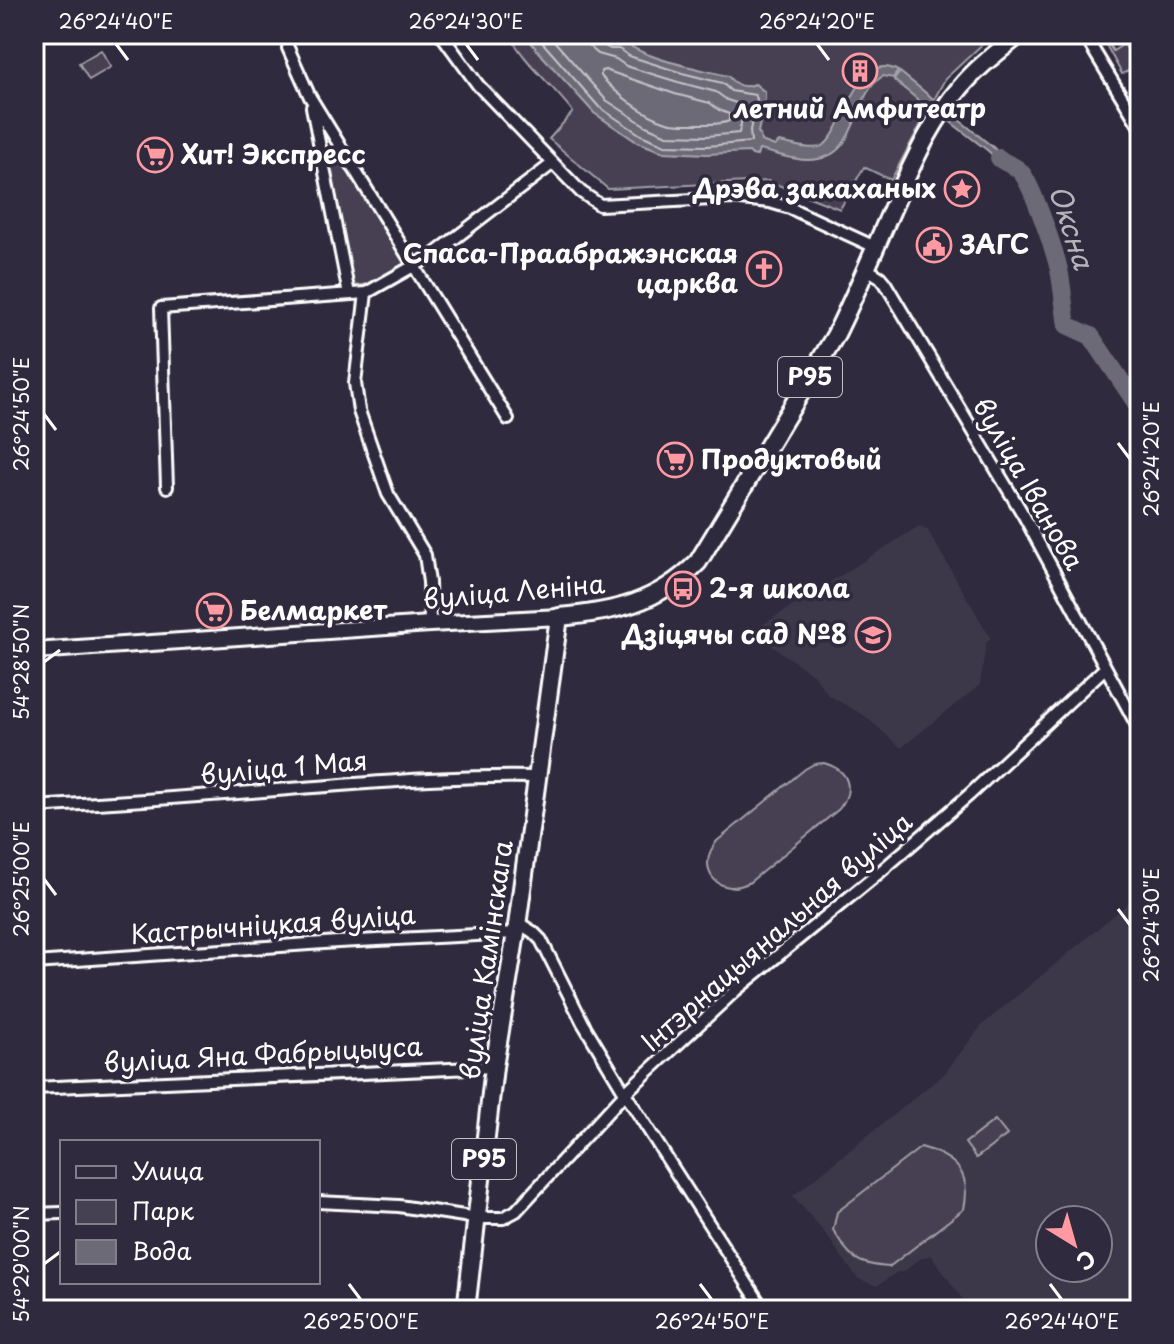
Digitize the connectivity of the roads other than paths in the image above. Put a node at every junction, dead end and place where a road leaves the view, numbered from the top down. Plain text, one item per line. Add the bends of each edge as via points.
1 (441, 34) edge
2 (1020, 34) edge
3 (1089, 34) edge
4 (288, 48) dead end
5 (310, 97) junction
6 (1140, 127) edge
7 (552, 164) junction
8 (875, 247) junction
9 (413, 267) junction
10 (867, 269) junction
11 (366, 293) junction
12 (349, 294) junction
13 (508, 419) dead end
14 (167, 487) dead end
15 (559, 617) junction
16 (430, 624) junction
17 (34, 651) edge
18 (1105, 668) junction
19 (1140, 731) edge
20 (538, 777) junction
21 (34, 807) edge
22 (516, 928) junction
23 (34, 963) edge
24 (494, 1067) junction
25 (34, 1088) edge
26 (625, 1093) junction
27 (320, 1202) edge
28 (60, 1213) edge
29 (34, 1214) edge
30 (477, 1218) junction
31 (466, 1310) edge
32 (764, 1310) edge

1 - 7 street via 478,85
2 - 8 main road, вуліца Леніна / Р95 via 950,100
3 - 6 street via 1088,41
4 - 5 street
5 - 9 street
5 - 12 street
7 - 8 street via 600,205 731,198 770,202
7 - 9 street
8 - 10 main road, вуліца Леніна / Р95
9 - 11 street
9 - 13 street
10 - 15 main road, вуліца Леніна / Р95 via 835,336 698,562 650,598
10 - 18 street, вуліца Іванова via 885,283 1024,516
11 - 12 street
11 - 16 street via 355,383 359,411 388,494 425,555
12 - 14 street via 161,308
15 - 16 main road, вуліца Леніна
15 - 20 main road, вуліца Камінскага / Р95
16 - 17 main road, вуліца Леніна
18 - 19 street, вуліца Іванова
18 - 26 street, Інтэрнацыянальная вуліца via 969,795 736,990
20 - 21 street, вуліца 1 Мая via 430,778
20 - 22 main road, вуліца Камінскага / Р95
22 - 23 street, Кастрычніцкая вуліца
22 - 24 main road, вуліца Камінскага / Р95
22 - 26 street via 541,940
24 - 25 street, вуліца Яна Фабрыцыуса
24 - 30 main road, вуліца Камінскага / Р95
26 - 30 street, Інтэрнацыянальная вуліца via 516,1211 503,1218
26 - 32 street
27 - 30 street, Інтэрнацыянальная вуліца via 399,1206
28 - 29 street
30 - 31 main road, вуліца Камінскага / Р95

